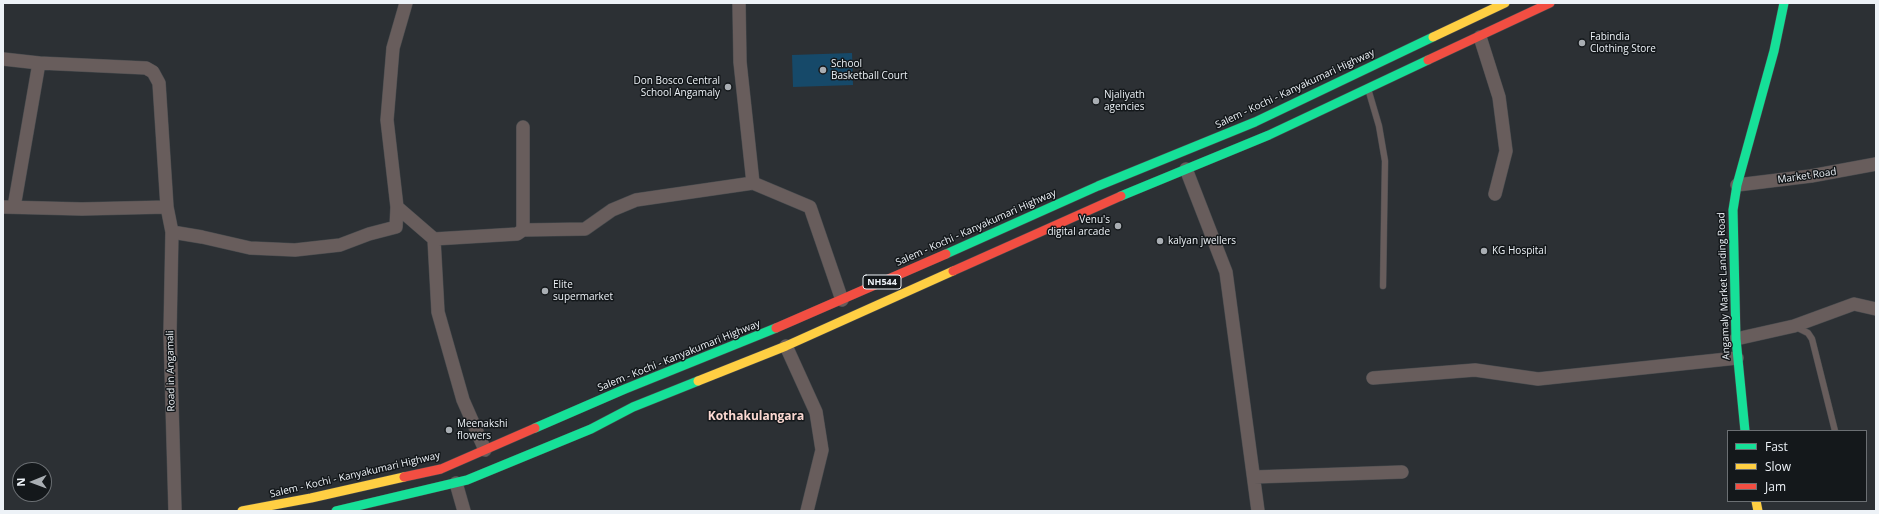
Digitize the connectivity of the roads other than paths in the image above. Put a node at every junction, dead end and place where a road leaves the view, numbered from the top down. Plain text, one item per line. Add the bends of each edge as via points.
1 (406, 3) edge
2 (739, 3) edge
3 (1505, 3) edge
4 (1550, 3) edge
5 (1784, 3) edge
6 (1480, 37) junction
7 (3, 59) edge
8 (39, 63) junction
9 (1368, 89) junction
10 (523, 128) dead end
11 (1876, 164) edge
12 (1186, 170) junction
13 (753, 183) junction
14 (1737, 185) junction
15 (1495, 194) dead end
16 (8, 207) edge
17 (397, 207) junction
18 (168, 208) junction
19 (523, 230) junction
20 (172, 232) junction
21 (434, 239) junction
22 (1382, 286) dead end
23 (842, 300) junction
24 (1876, 309) edge
25 (1794, 326) junction
26 (1736, 339) junction
27 (786, 346) junction
28 (1737, 358) junction
29 (1373, 378) dead end
30 (1745, 430) edge
31 (1835, 430) edge
32 (485, 450) junction
33 (1402, 472) dead end
34 (1254, 477) junction
35 (456, 484) junction
36 (175, 511) edge
37 (242, 511) edge
38 (336, 511) edge
39 (464, 511) edge
40 (807, 511) edge
41 (1258, 511) edge

1 - 17 street via 393,48 387,120
2 - 13 street via 740,62
3 - 23 main road, Salem - Kochi - Kanyakumari Highway / NH544 via 1255,122 1098,186
4 - 6 main road, NH544
5 - 14 main road, Angamaly Market Landing Road via 1774,51
6 - 9 main road, NH544 via 1430,58
6 - 15 street via 1499,97 1506,151
7 - 8 street, Road in Angamali
8 - 16 street
8 - 18 street, Road in Angamali via 137,67 153,72 160,88
9 - 12 main road, NH544
9 - 22 lane via 1380,126 1385,161
10 - 19 street
11 - 14 street, Market Road via 1811,176
12 - 27 main road, NH544 via 1093,208
12 - 34 street via 1226,272
13 - 19 street via 636,200 612,210 585,229
13 - 23 street via 810,207
14 - 26 main road, Angamaly Market Landing Road via 1732,210
16 - 18 street
17 - 20 street via 396,227 340,245 295,250 250,248
17 - 21 street
18 - 20 street, Road in Angamali
19 - 21 street via 517,234
20 - 36 street, Road in Angamali via 170,333
21 - 32 street via 438,312 463,400
23 - 32 main road, Salem - Kochi - Kanyakumari Highway / NH544 via 625,389
24 - 25 street via 1848,305
25 - 26 street
25 - 31 lane via 1808,333 1812,339
26 - 28 main road, Angamaly Market Landing Road
27 - 35 main road, NH544 via 639,404 591,429
27 - 40 street via 816,412 822,450
28 - 29 street via 1538,379 1475,370
28 - 30 main road, Angamaly Market Landing Road
32 - 37 main road, Salem - Kochi - Kanyakumari Highway / NH544 via 441,469
33 - 34 street
34 - 41 street
35 - 38 main road, NH544
35 - 39 street

